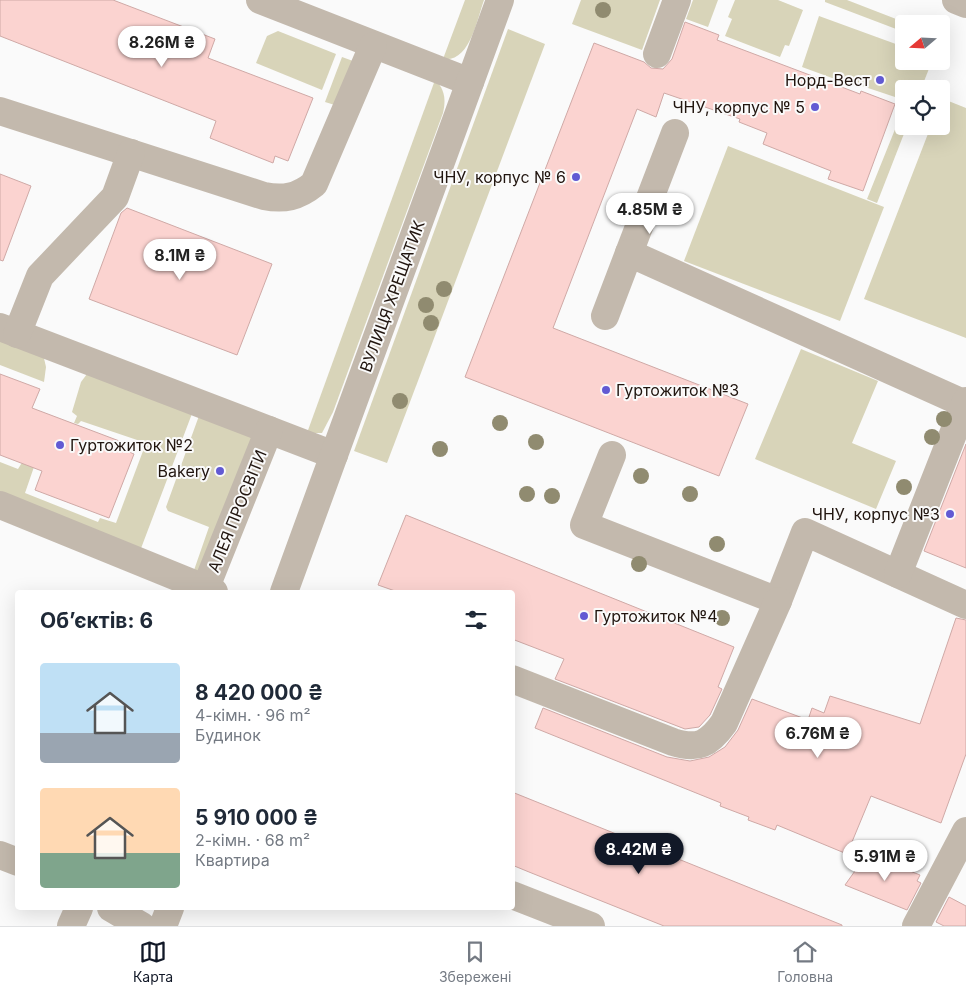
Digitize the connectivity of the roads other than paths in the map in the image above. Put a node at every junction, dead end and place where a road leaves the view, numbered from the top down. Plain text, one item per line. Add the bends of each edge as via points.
1 (260, 0) edge
2 (500, 0) edge
3 (677, 0) edge
4 (956, 0) edge
5 (966, 4) edge
6 (373, 46) junction
7 (657, 54) dead end
8 (470, 82) junction
9 (0, 111) edge
10 (675, 133) dead end
11 (131, 153) junction
12 (629, 253) junction
13 (605, 316) dead end
14 (9, 331) edge
15 (965, 407) edge
16 (269, 430) junction
17 (334, 455) junction
18 (612, 456) dead end
19 (0, 505) edge
20 (898, 574) junction
21 (206, 590) edge
22 (208, 590) edge
23 (285, 590) edge
24 (778, 601) junction
25 (966, 605) edge
26 (515, 680) edge
27 (966, 831) edge
28 (0, 855) edge
29 (15, 861) edge
30 (515, 896) edge
31 (78, 910) edge
32 (114, 910) edge
33 (169, 910) edge
34 (71, 926) edge
35 (142, 926) edge
36 (163, 926) edge
37 (591, 926) edge
38 (916, 926) edge

1 - 6 street
2 - 8 street, ВУЛИЦЯ ХРЕЩАТИК
3 - 7 street
4 - 5 street
6 - 8 street
6 - 11 street via 314,184 291,198 277,199
8 - 17 street, ВУЛИЦЯ ХРЕЩАТИК
9 - 11 street
10 - 12 street
11 - 14 street via 115,196 40,276
12 - 13 street
12 - 15 street
14 - 16 street
15 - 20 street
16 - 17 street
16 - 22 street, АЛЕЯ ПРОСВІТИ
17 - 23 street, ВУЛИЦЯ ХРЕЩАТИК
18 - 24 street via 584,525
19 - 21 street
20 - 24 street via 805,532
20 - 25 street
24 - 26 street via 724,723 703,744 688,747 672,742
27 - 38 street
28 - 29 street
30 - 37 street
31 - 34 street
32 - 35 street
33 - 36 street

